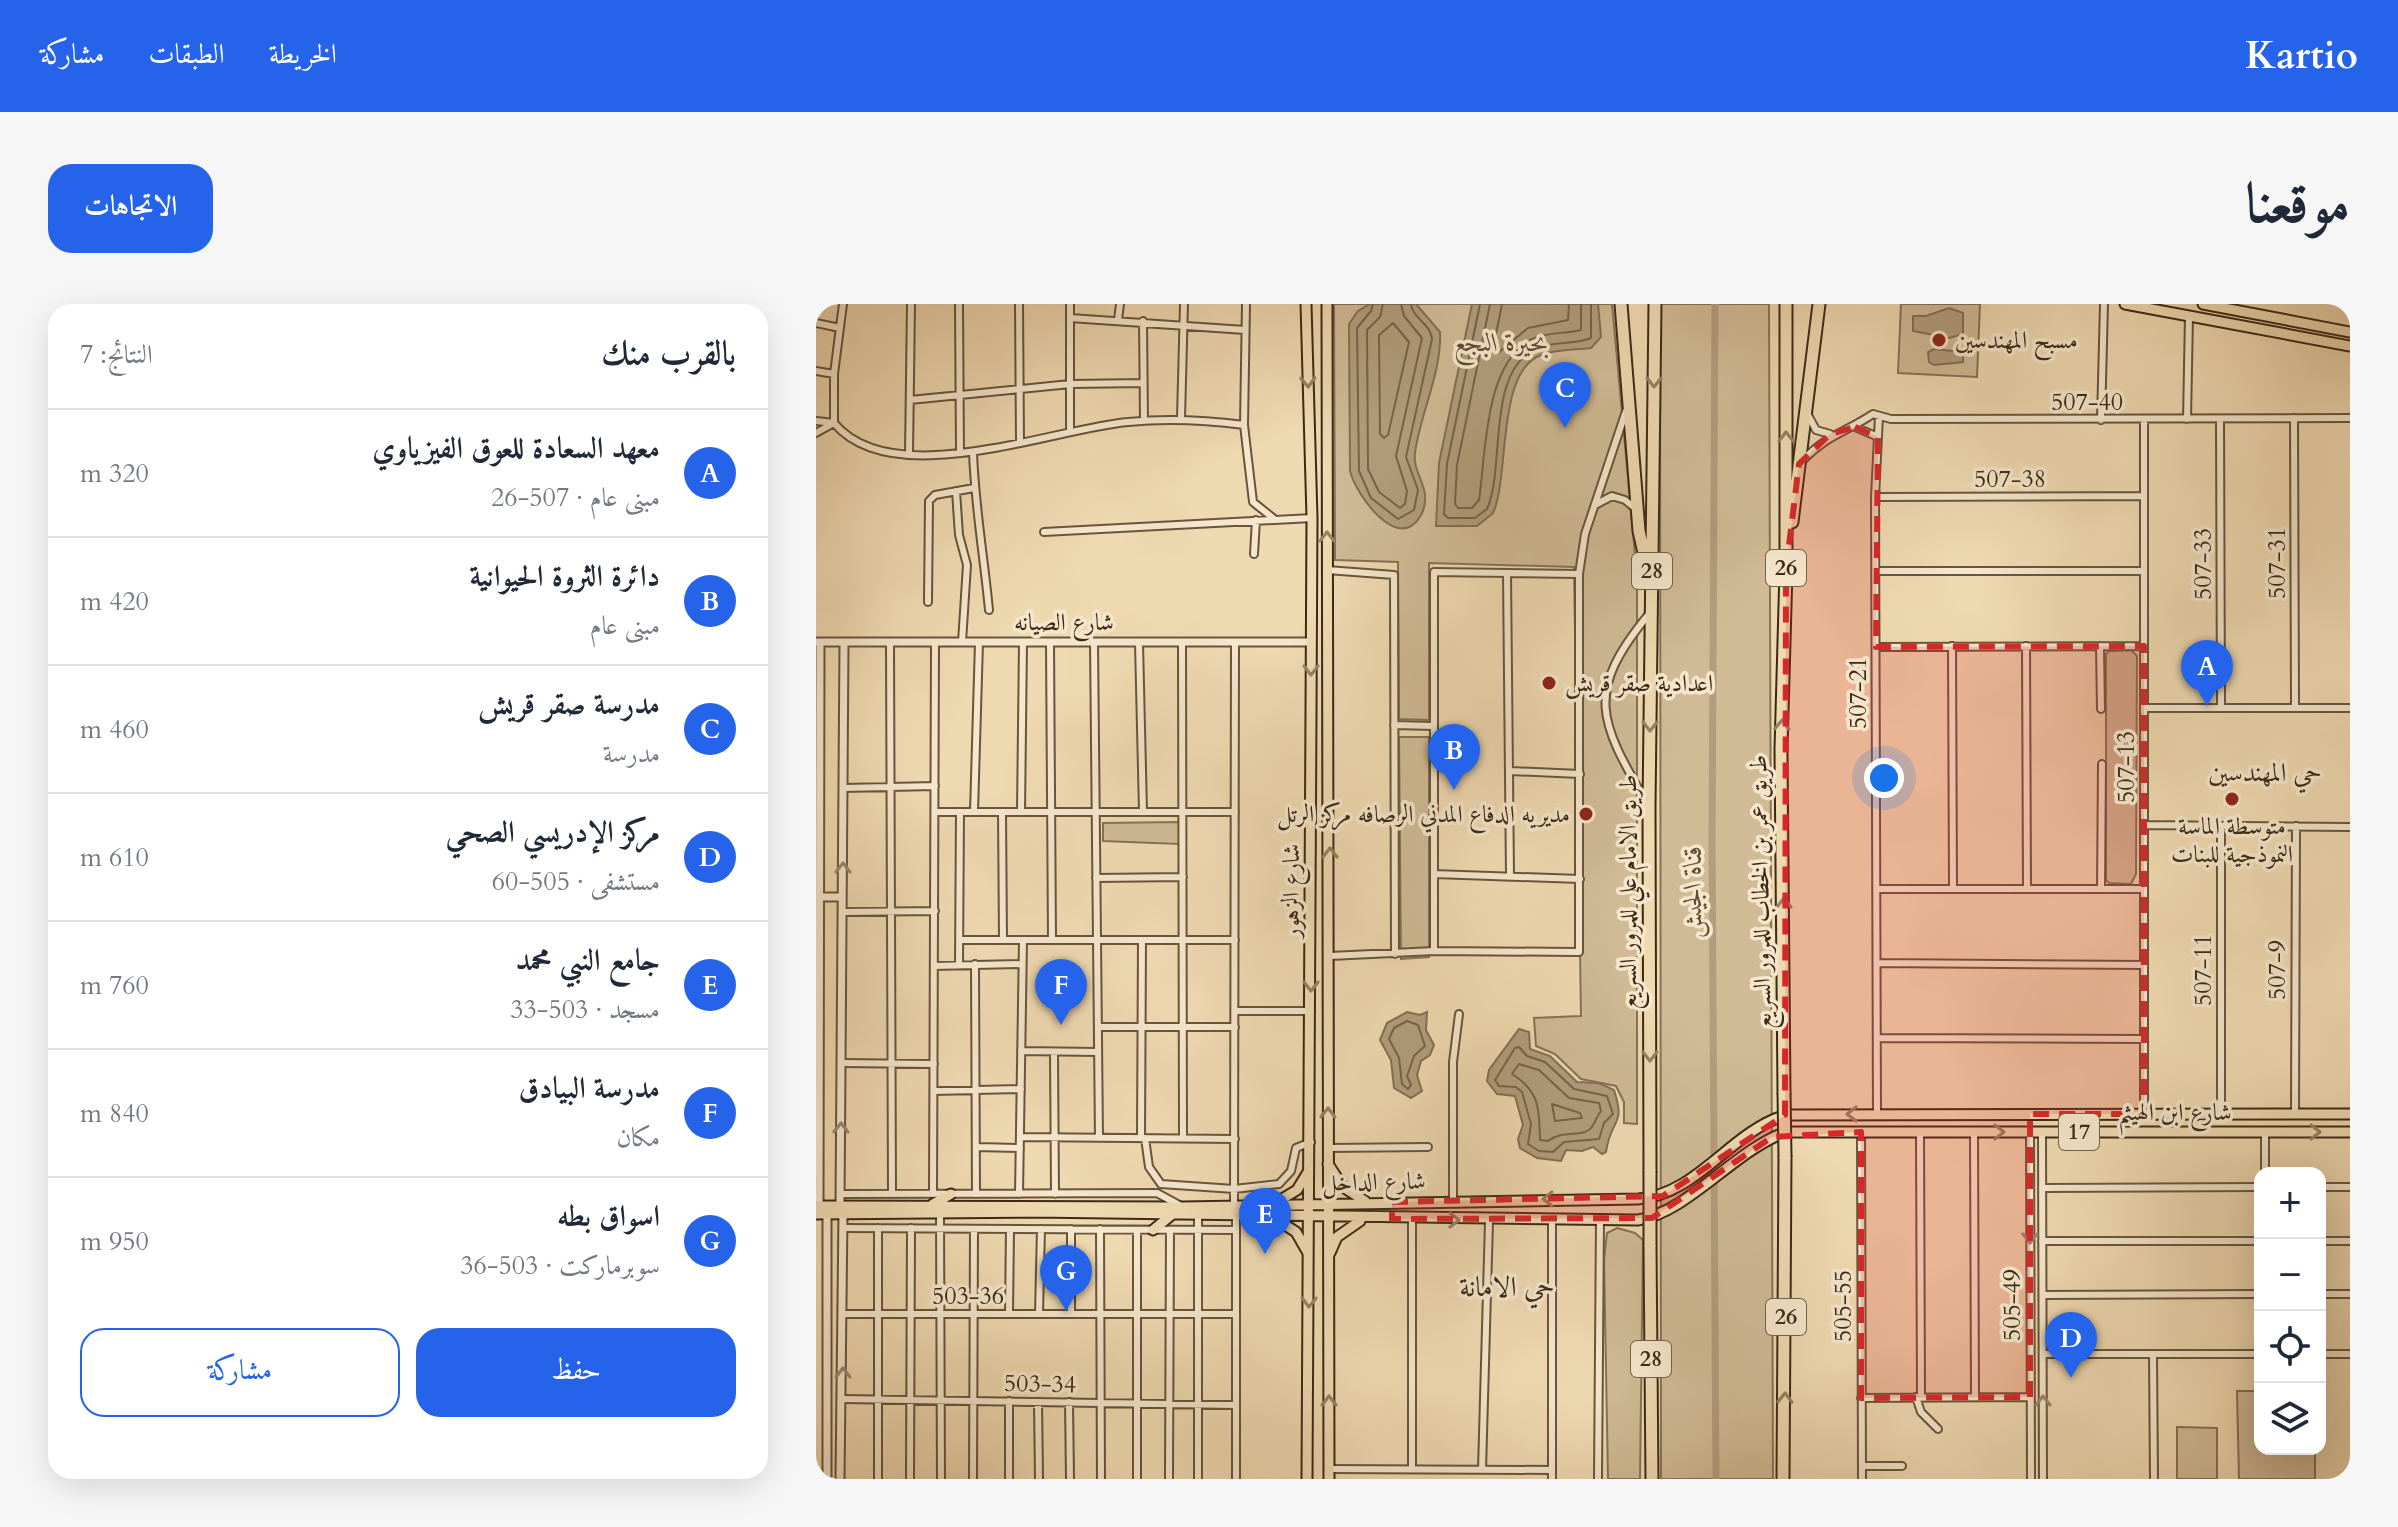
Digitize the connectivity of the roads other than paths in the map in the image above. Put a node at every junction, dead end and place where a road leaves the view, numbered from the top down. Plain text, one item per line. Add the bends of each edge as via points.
1 (843, 304) edge
2 (911, 304) edge
3 (959, 304) edge
4 (1019, 304) edge
5 (1070, 304) edge
6 (1120, 304) edge
7 (1184, 304) edge
8 (1246, 304) edge
9 (1306, 304) edge
10 (1327, 304) edge
11 (1621, 304) edge
12 (1655, 304) edge
13 (1786, 304) edge
14 (1822, 304) edge
15 (2104, 304) edge
16 (2125, 304) edge
17 (2203, 304) edge
18 (2189, 316) junction
19 (1070, 318) junction
20 (1118, 320) junction
21 (1143, 321) junction
22 (816, 323) edge
23 (1183, 326) junction
24 (840, 328) junction
25 (1245, 330) junction
26 (2350, 332) edge
27 (2350, 346) edge
28 (816, 371) edge
29 (834, 374) junction
30 (1143, 383) junction
31 (1070, 384) junction
32 (1020, 389) junction
33 (957, 394) junction
34 (910, 400) junction
35 (1629, 402) junction
36 (1806, 410) junction
37 (1879, 416) junction
38 (1181, 418) junction
39 (2294, 418) junction
40 (2350, 418) edge
41 (2144, 419) junction
42 (2187, 419) junction
43 (2220, 419) junction
44 (2101, 420) junction
45 (816, 421) edge
46 (1144, 421) junction
47 (834, 423) junction
48 (1244, 425) junction
49 (1855, 427) junction
50 (1070, 431) junction
51 (816, 433) edge
52 (1830, 434) junction
53 (1878, 437) junction
54 (1020, 443) junction
55 (909, 453) junction
56 (960, 453) junction
57 (973, 453) junction
58 (1799, 464) junction
59 (974, 488) junction
60 (956, 491) junction
61 (2144, 496) junction
62 (1875, 497) junction
63 (1595, 505) junction
64 (1637, 511) junction
65 (1273, 518) junction
66 (1312, 518) junction
67 (1256, 520) junction
68 (1044, 532) dead end
69 (1254, 554) dead end
70 (1312, 569) junction
71 (1327, 570) junction
72 (1786, 570) junction
73 (1876, 571) junction
74 (2144, 571) junction
75 (1507, 574) junction
76 (1579, 574) junction
77 (1652, 581) junction
78 (928, 602) dead end
79 (989, 610) dead end
80 (1651, 611) junction
81 (818, 642) edge
82 (844, 642) junction
83 (890, 642) junction
84 (935, 642) junction
85 (962, 642) junction
86 (979, 642) junction
87 (1023, 642) junction
88 (1050, 642) junction
89 (1094, 642) junction
90 (1235, 642) junction
91 (1311, 642) junction
92 (1139, 643) junction
93 (1182, 643) junction
94 (1952, 646) junction
95 (2026, 646) junction
96 (2100, 646) junction
97 (2144, 646) junction
98 (1876, 647) junction
99 (2144, 708) junction
100 (2221, 708) junction
101 (2295, 708) junction
102 (2350, 708) edge
103 (2101, 709) dead end
104 (1394, 725) junction
105 (1434, 726) junction
106 (2102, 764) dead end
107 (1511, 771) junction
108 (1580, 774) junction
109 (818, 781) edge
110 (891, 786) junction
111 (935, 786) junction
112 (843, 788) junction
113 (1649, 806) junction
114 (935, 812) junction
115 (960, 812) junction
116 (974, 812) junction
117 (1002, 812) junction
118 (1021, 812) junction
119 (1048, 812) junction
120 (1095, 812) junction
121 (1143, 812) junction
122 (1183, 812) junction
123 (1235, 812) junction
124 (2144, 825) junction
125 (2221, 826) junction
126 (2296, 826) junction
127 (2350, 827) edge
128 (1434, 874) junction
129 (1510, 876) junction
130 (1183, 877) junction
131 (1096, 878) junction
132 (1580, 879) junction
133 (1877, 889) junction
134 (1953, 889) junction
135 (2027, 889) junction
136 (2101, 889) junction
137 (2144, 889) junction
138 (819, 897) junction
139 (842, 897) junction
140 (935, 911) junction
141 (842, 912) junction
142 (891, 912) junction
143 (818, 931) edge
144 (960, 940) junction
145 (1003, 940) junction
146 (1023, 940) junction
147 (1052, 940) junction
148 (1097, 940) junction
149 (1142, 940) junction
150 (1183, 940) junction
151 (1235, 940) junction
152 (1434, 951) junction
153 (1395, 954) junction
154 (1330, 956) junction
155 (1877, 963) junction
156 (975, 964) junction
157 (1022, 964) junction
158 (959, 965) junction
159 (2144, 965) junction
160 (934, 966) junction
161 (1235, 1011) junction
162 (1311, 1011) junction
163 (1459, 1014) dead end
164 (1185, 1026) junction
165 (1098, 1027) junction
166 (1140, 1027) junction
167 (1235, 1027) junction
168 (1878, 1038) junction
169 (2144, 1039) junction
170 (1021, 1051) junction
171 (1054, 1052) junction
172 (1098, 1052) junction
173 (818, 1054) edge
174 (841, 1063) junction
175 (892, 1064) junction
176 (934, 1064) junction
177 (978, 1089) junction
178 (1021, 1089) junction
179 (934, 1091) junction
180 (2295, 1113) junction
181 (1877, 1114) junction
182 (1903, 1114) junction
183 (2144, 1114) junction
184 (2221, 1114) junction
185 (2350, 1114) edge
186 (1811, 1115) joint
187 (2265, 1131) junction
188 (1809, 1132) joint
189 (1861, 1132) junction
190 (1904, 1132) junction
191 (1920, 1132) junction
192 (1974, 1132) junction
193 (2030, 1132) junction
194 (2042, 1132) junction
195 (2350, 1132) edge
196 (1020, 1137) junction
197 (1055, 1137) junction
198 (1099, 1138) junction
199 (1143, 1138) junction
200 (1183, 1138) junction
201 (1235, 1139) junction
202 (1311, 1142) junction
203 (977, 1147) junction
204 (1428, 1147) dead end
205 (1020, 1148) junction
206 (1327, 1148) junction
207 (1311, 1161) junction
208 (1327, 1162) junction
209 (2265, 1167) edge
210 (1161, 1184) junction
211 (2254, 1187) edge
212 (2326, 1187) edge
213 (2350, 1187) edge
214 (2042, 1188) junction
215 (1234, 1189) junction
216 (840, 1194) junction
217 (892, 1194) junction
218 (933, 1194) junction
219 (951, 1194) junction
220 (976, 1194) junction
221 (1019, 1194) junction
222 (1055, 1194) junction
223 (1163, 1195) junction
224 (1453, 1201) junction
225 (1368, 1202) junction
226 (1392, 1202) junction
227 (1310, 1203) junction
228 (1328, 1203) junction
229 (1270, 1204) junction
230 (932, 1205) junction
231 (817, 1208) edge
232 (842, 1210) junction
233 (1178, 1210) junction
234 (1235, 1210) junction
235 (827, 1214) junction
236 (940, 1214) junction
237 (1198, 1214) junction
238 (1269, 1216) junction
239 (1310, 1218) junction
240 (1328, 1218) junction
241 (1368, 1219) junction
242 (1392, 1219) junction
243 (1412, 1220) junction
244 (1489, 1221) junction
245 (1552, 1221) junction
246 (1600, 1221) junction
247 (843, 1228) junction
248 (878, 1228) junction
249 (911, 1228) junction
250 (940, 1228) junction
251 (974, 1229) junction
252 (1010, 1229) junction
253 (1041, 1229) junction
254 (1071, 1229) junction
255 (1100, 1229) junction
256 (1137, 1230) junction
257 (1153, 1230) junction
258 (1170, 1230) junction
259 (1198, 1230) junction
260 (1236, 1230) junction
261 (2042, 1241) junction
262 (2254, 1241) edge
263 (2326, 1241) edge
264 (2350, 1241) edge
265 (1310, 1260) junction
266 (1328, 1260) junction
267 (2254, 1294) edge
268 (2326, 1294) edge
269 (2350, 1294) edge
270 (2043, 1295) junction
271 (843, 1314) junction
272 (878, 1314) junction
273 (910, 1314) junction
274 (941, 1314) junction
275 (974, 1314) junction
276 (1009, 1314) junction
277 (1039, 1314) junction
278 (1071, 1314) junction
279 (1101, 1314) junction
280 (1137, 1314) junction
281 (1170, 1314) junction
282 (1198, 1314) junction
283 (1236, 1314) junction
284 (2043, 1354) junction
285 (2153, 1354) junction
286 (2254, 1354) edge
287 (2326, 1354) edge
288 (2350, 1354) edge
289 (1919, 1397) junction
290 (1975, 1397) junction
291 (2030, 1397) junction
292 (1861, 1398) junction
293 (843, 1399) junction
294 (878, 1400) junction
295 (910, 1400) junction
296 (941, 1400) junction
297 (974, 1401) junction
298 (1009, 1401) junction
299 (1038, 1402) junction
300 (1069, 1402) junction
301 (1101, 1403) junction
302 (1137, 1403) junction
303 (1169, 1404) junction
304 (1198, 1404) junction
305 (1236, 1405) junction
306 (1938, 1429) dead end
307 (1862, 1466) junction
308 (1902, 1466) dead end
309 (1412, 1469) junction
310 (1482, 1470) junction
311 (1552, 1470) junction
312 (1329, 1474) edge
313 (1652, 1476) edge
314 (1783, 1478) edge
315 (827, 1479) edge
316 (840, 1479) edge
317 (878, 1479) edge
318 (910, 1479) edge
319 (941, 1479) edge
320 (973, 1479) edge
321 (1009, 1479) edge
322 (1039, 1479) edge
323 (1070, 1479) edge
324 (1101, 1479) edge
325 (1137, 1479) edge
326 (1169, 1479) edge
327 (1198, 1479) edge
328 (1236, 1479) edge
329 (1307, 1479) edge
330 (1552, 1479) edge
331 (1598, 1479) edge
332 (1862, 1479) edge
333 (2031, 1479) edge
334 (2043, 1479) edge
335 (2154, 1479) edge

1 - 24 street
2 - 34 street
3 - 33 street
4 - 32 street
5 - 19 street
6 - 20 street
7 - 23 street
8 - 25 street
9 -> 66 main road, شارع الزهور
71 -> 10 main road, شارع الزهور
11 - 35 highway
12 -> 77 highway, طريق الامام علي للمرور السريع / 28
72 -> 13 highway, طريق عمر بن الخطاب للمرور السريع / 26
14 - 36 highway
15 - 44 street
16 - 18 main road
17 - 26 main road
18 - 27 main road
18 - 42 street
19 - 20 street
19 - 31 street
20 - 21 street
21 - 23 street
21 - 30 street
22 - 24 street
23 - 25 street
23 - 38 street
24 - 29 street
25 - 48 street
28 - 29 street
29 - 47 street
30 - 31 street
30 - 46 street
31 - 32 street
31 - 50 street
32 - 33 street
32 - 54 street
33 - 34 street
33 - 56 street
34 - 55 street
35 - 63 street
35 - 64 highway
36 - 52 street via 1814,427
36 - 58 highway
37 - 44 street, 507-40
37 - 49 street, 507-40 via 1872,414
37 - 53 street, 507-21
38 - 46 street
38 - 48 street
39 - 40 street, 507-40
39 - 43 street, 507-40
39 - 101 street, 507-31
41 - 42 street, 507-40
41 - 44 street, 507-40
41 - 61 street, 507-13
42 - 43 street, 507-40
43 - 100 street, 507-33
45 - 47 street
46 - 50 street
47 - 51 street
47 - 55 street via 865,448
48 - 65 street via 1253,502
49 - 52 street, 507-40
49 - 53 street
50 - 54 street
52 - 58 street, 507-40
53 - 62 street, 507-21
54 - 57 street
55 - 56 street
56 - 57 street
57 - 59 street
58 - 72 highway
59 - 60 street
59 - 79 street
60 - 78 street via 935,495 927,506
60 - 85 street via 967,565
61 - 62 street, 507-38
61 - 74 street, 507-13
62 - 73 street, 507-21
63 - 64 street via 1612,496
63 - 76 street
64 - 77 highway
65 - 66 street
65 - 67 street
66 - 70 main road, شارع الزهور
67 - 68 street
67 - 69 street
70 - 71 main road
70 - 91 main road, شارع الزهور
71 - 104 street via 1394,575
154 -> 71 main road, شارع الزهور
314 -> 72 highway, طريق عمر بن الخطاب للمرور السريع / 26, bridge via 1781,749
73 - 74 street
73 - 98 street, 507-21
74 - 97 street, 507-13
75 - 76 street
75 - 105 street via 1434,572
75 - 107 street
76 - 108 street
77 - 80 highway, طريق الامام علي للمرور السريع / 28
80 -> 113 highway, طريق الامام علي للمرور السريع / 28
80 - 113 street via 1615,659 1605,699 1612,739
81 - 82 street, شارع الصيانه
81 - 109 street
82 - 83 street, شارع الصيانه
82 - 112 street
83 - 84 street, شارع الصيانه
83 - 110 street
84 - 85 street, شارع الصيانه
84 - 111 street
85 - 86 street, شارع الصيانه
86 - 87 street, شارع الصيانه
86 - 116 street
87 - 88 street, شارع الصيانه
87 - 118 street
88 - 89 street, شارع الصيانه
88 - 119 street
89 - 92 street, شارع الصيانه
89 - 120 street
90 - 91 street, شارع الصيانه
90 - 93 street, شارع الصيانه
90 - 123 street
91 -> 162 main road, شارع الزهور
92 - 93 street, شارع الصيانه
92 - 121 street
93 - 122 street
94 - 95 street
94 - 98 street
94 - 134 street
95 - 96 street
95 - 135 street
96 - 97 street
96 - 103 street
97 - 99 street, 507-13
98 - 133 street, 507-21
99 - 100 street
99 - 124 street, 507-13
100 - 101 street
101 - 102 street
104 - 105 street
104 - 153 street
105 - 128 street
106 - 136 street
107 - 108 street
107 - 129 street
108 - 132 street
109 - 138 street
110 - 111 street
110 - 112 street
110 - 142 street
111 - 114 street
139 -> 112 street
113 -> 313 highway, طريق الامام علي للمرور السريع / 28, bridge
114 - 115 street
114 - 140 street
115 - 116 street
115 - 144 street
116 - 117 street
117 - 118 street
117 - 145 street
118 - 119 street
119 - 120 street
119 - 147 street
120 - 121 street
120 - 131 street
121 - 122 street
122 - 123 street
122 - 130 street
123 - 151 street
124 - 125 street
124 - 137 street, 507-13
125 - 126 street
125 - 184 street, 507-11
126 - 127 street
126 - 180 street, 507-9
128 - 129 street
128 - 152 street
129 - 132 street
130 - 131 street
130 - 150 street
131 - 148 street
132 - 152 street via 1578,952
133 - 134 street
133 - 155 street, 507-21
134 - 135 street
135 - 136 street
136 - 137 street
137 - 159 street, 507-13
138 - 139 street
138 - 143 street
139 - 141 street
140 - 142 street
140 - 160 street
141 - 142 street
141 - 174 street
142 - 175 street
143 - 173 street
144 - 145 street
144 - 158 street
145 - 146 street
146 - 147 street
146 - 157 street
147 - 148 street
148 - 149 street
148 - 165 street
149 - 150 street
149 - 166 street
150 - 151 street
150 - 164 street
151 - 161 street
152 - 153 street
153 - 154 street
206 -> 154 main road, شارع الزهور
155 - 159 street
155 - 168 street, 507-21
156 - 157 street
156 - 158 street
156 - 177 street
157 - 170 street
158 - 160 street
159 - 169 street, 507-13
160 - 176 street
161 - 162 street
161 - 167 street
162 - 202 main road, شارع الزهور
163 - 224 street via 1453,1062
164 - 166 street
164 - 167 street
164 - 200 street
165 - 166 street
165 - 172 street
166 - 199 street
167 - 201 street
168 - 169 street
168 - 181 street, 507-21
169 - 183 street, 507-13
170 - 171 street
170 - 178 street
171 - 172 street
171 - 197 street
172 - 198 street
173 - 231 street
174 - 175 street
216 -> 174 street
175 - 176 street
175 - 217 street
176 - 179 street
177 - 178 street
177 - 179 street
177 - 203 street
178 - 196 street
179 - 218 street
180 - 184 main road, شارع ابن الهيثم / 17
180 - 185 main road, شارع ابن الهيثم / 17
181 - 182 main road, شارع ابن الهيثم / 17
181 -> 186 main road, شارع ابن الهيثم / 17
182 - 183 main road, شارع ابن الهيثم / 17
182 - 190 main road
183 - 184 main road, شارع ابن الهيثم / 17
186 -> 224 main road, شارع الداخل / 17, bridge via 1766,1122 1672,1192 1653,1198
187 - 194 main road, شارع ابن الهيثم / 17
187 -> 195 main road, شارع ابن الهيثم / 17
187 - 209 street
188 - 189 main road, شارع ابن الهيثم / 17
188 - 246 main road, شارع الداخل / 17, bridge via 1786,1132 1750,1149 1664,1213
189 - 190 main road, شارع ابن الهيثم / 17
189 - 292 street, 505-55
190 - 191 main road, شارع ابن الهيثم / 17
191 - 192 main road, شارع ابن الهيثم / 17
191 - 289 street
192 -> 193 main road, شارع ابن الهيثم / 17
192 - 290 street
193 - 194 main road, شارع ابن الهيثم / 17
193 -> 291 street, 505-49
194 - 214 street, 505-49
196 - 197 street
196 - 205 street
197 - 198 street
197 - 222 street
198 - 199 street
199 - 200 street
199 - 210 street via 1149,1167
200 - 201 street
201 - 215 street
202 - 207 main road, شارع الزهور
202 - 215 street via 1296,1148 1291,1171 1279,1184
203 - 205 street
203 - 220 street
204 - 206 street
205 - 221 street
206 - 208 main road, شارع الزهور
207 - 227 main road, شارع الزهور
207 - 229 main road via 1297,1190
208 - 225 main road via 1343,1187
208 - 228 main road, شارع الزهور
210 - 215 street
210 - 223 street
211 - 214 street
212 - 213 street
214 - 261 street, 505-49
215 - 234 street
216 - 217 street
216 - 232 street
217 - 218 street
218 - 219 street
219 - 220 street
219 - 230 main road
220 - 221 street
221 - 222 street
222 - 223 street
223 - 233 street
224 - 226 main road, شارع الداخل
225 - 226 main road, شارع الداخل
225 - 228 main road, شارع الداخل
226 - 242 main road
227 - 228 main road, شارع الداخل
227 - 229 main road, شارع الداخل
227 - 239 main road, شارع الزهور
228 - 240 main road, شارع الزهور
229 - 234 main road, شارع الداخل
230 - 232 main road, شارع الداخل
230 - 233 main road, شارع الداخل
231 - 232 main road, شارع الداخل
231 - 235 main road, شارع الداخل
232 - 235 main road, شارع الداخل
232 - 236 main road, شارع الداخل
232 - 247 street
233 - 234 main road, شارع الداخل
233 - 236 main road, شارع الداخل
233 - 237 main road, شارع الداخل
233 - 257 main road
234 - 237 main road, شارع الداخل
234 - 238 main road, شارع الداخل
234 - 260 street
235 - 315 street
236 - 250 street
237 - 259 street
238 - 239 main road, شارع الداخل
238 - 265 main road via 1296,1232
239 - 240 main road, شارع الداخل
239 - 265 main road, شارع الزهور
240 - 241 main road, شارع الداخل
240 - 266 main road, شارع الزهور
241 - 242 main road, شارع الداخل
241 - 266 main road via 1345,1228
242 - 243 main road, شارع الداخل
243 -> 244 main road, شارع الداخل
243 - 309 street
244 - 245 main road, شارع الداخل
244 - 310 street
245 - 246 main road, شارع الداخل
245 - 311 street
246 - 331 street
247 - 248 street
247 - 271 street
248 - 249 street
248 - 272 street
249 - 250 street
249 - 273 street
250 - 251 street
250 - 274 street
251 - 252 street
251 - 275 street
252 - 253 street
252 - 276 street
253 - 254 street
253 - 277 street
254 - 255 street
254 - 278 street
255 - 256 street
255 - 279 street
256 - 257 street
256 - 280 street
257 - 258 street
258 - 259 street
258 - 281 street
259 - 260 street
259 - 282 street
260 - 283 street
261 - 262 street
261 - 270 street, 505-49
263 - 264 street
265 -> 329 main road, شارع الزهور
312 -> 266 main road, شارع الزهور
267 - 270 street
268 - 269 street
270 - 284 street, 505-49
271 - 272 street, 503-36
293 -> 271 street
272 - 273 street, 503-36
272 - 294 street
273 - 274 street, 503-36
273 - 295 street
274 - 275 street, 503-36
274 - 296 street
275 - 276 street, 503-36
275 - 297 street
276 - 277 street, 503-36
277 - 278 street, 503-36
278 - 279 street, 503-36
279 - 280 street, 503-36
279 - 301 street
280 - 281 street, 503-36
280 - 302 street
281 - 282 street, 503-36
281 - 303 street
282 - 283 street, 503-36
282 - 304 street
283 - 305 street
284 - 285 street
334 -> 284 street, 505-49
285 - 286 street
285 - 335 street
287 - 288 street
289 - 290 street
289 - 292 street
289 - 306 street via 1921,1412
290 - 291 street
291 - 333 street, 505-49
292 - 307 street, 505-55
293 - 294 street, 503-34
293 - 316 street
294 - 295 street, 503-34
294 - 317 street
295 - 296 street, 503-34
295 - 318 street
296 - 297 street, 503-34
296 - 319 street
297 - 298 street, 503-34
297 - 320 street
298 - 299 street, 503-34
298 - 321 street
299 - 300 street, 503-34
299 - 322 street
300 - 301 street, 503-34
300 - 323 street
301 - 302 street, 503-34
301 - 324 street
302 - 303 street, 503-34
302 - 325 street
303 - 304 street, 503-34
303 - 326 street
304 - 305 street, 503-34
304 - 327 street
305 - 328 street
307 - 308 street
307 - 332 street, 505-55
309 - 310 street
309 - 312 street
310 - 311 street
311 - 330 street

